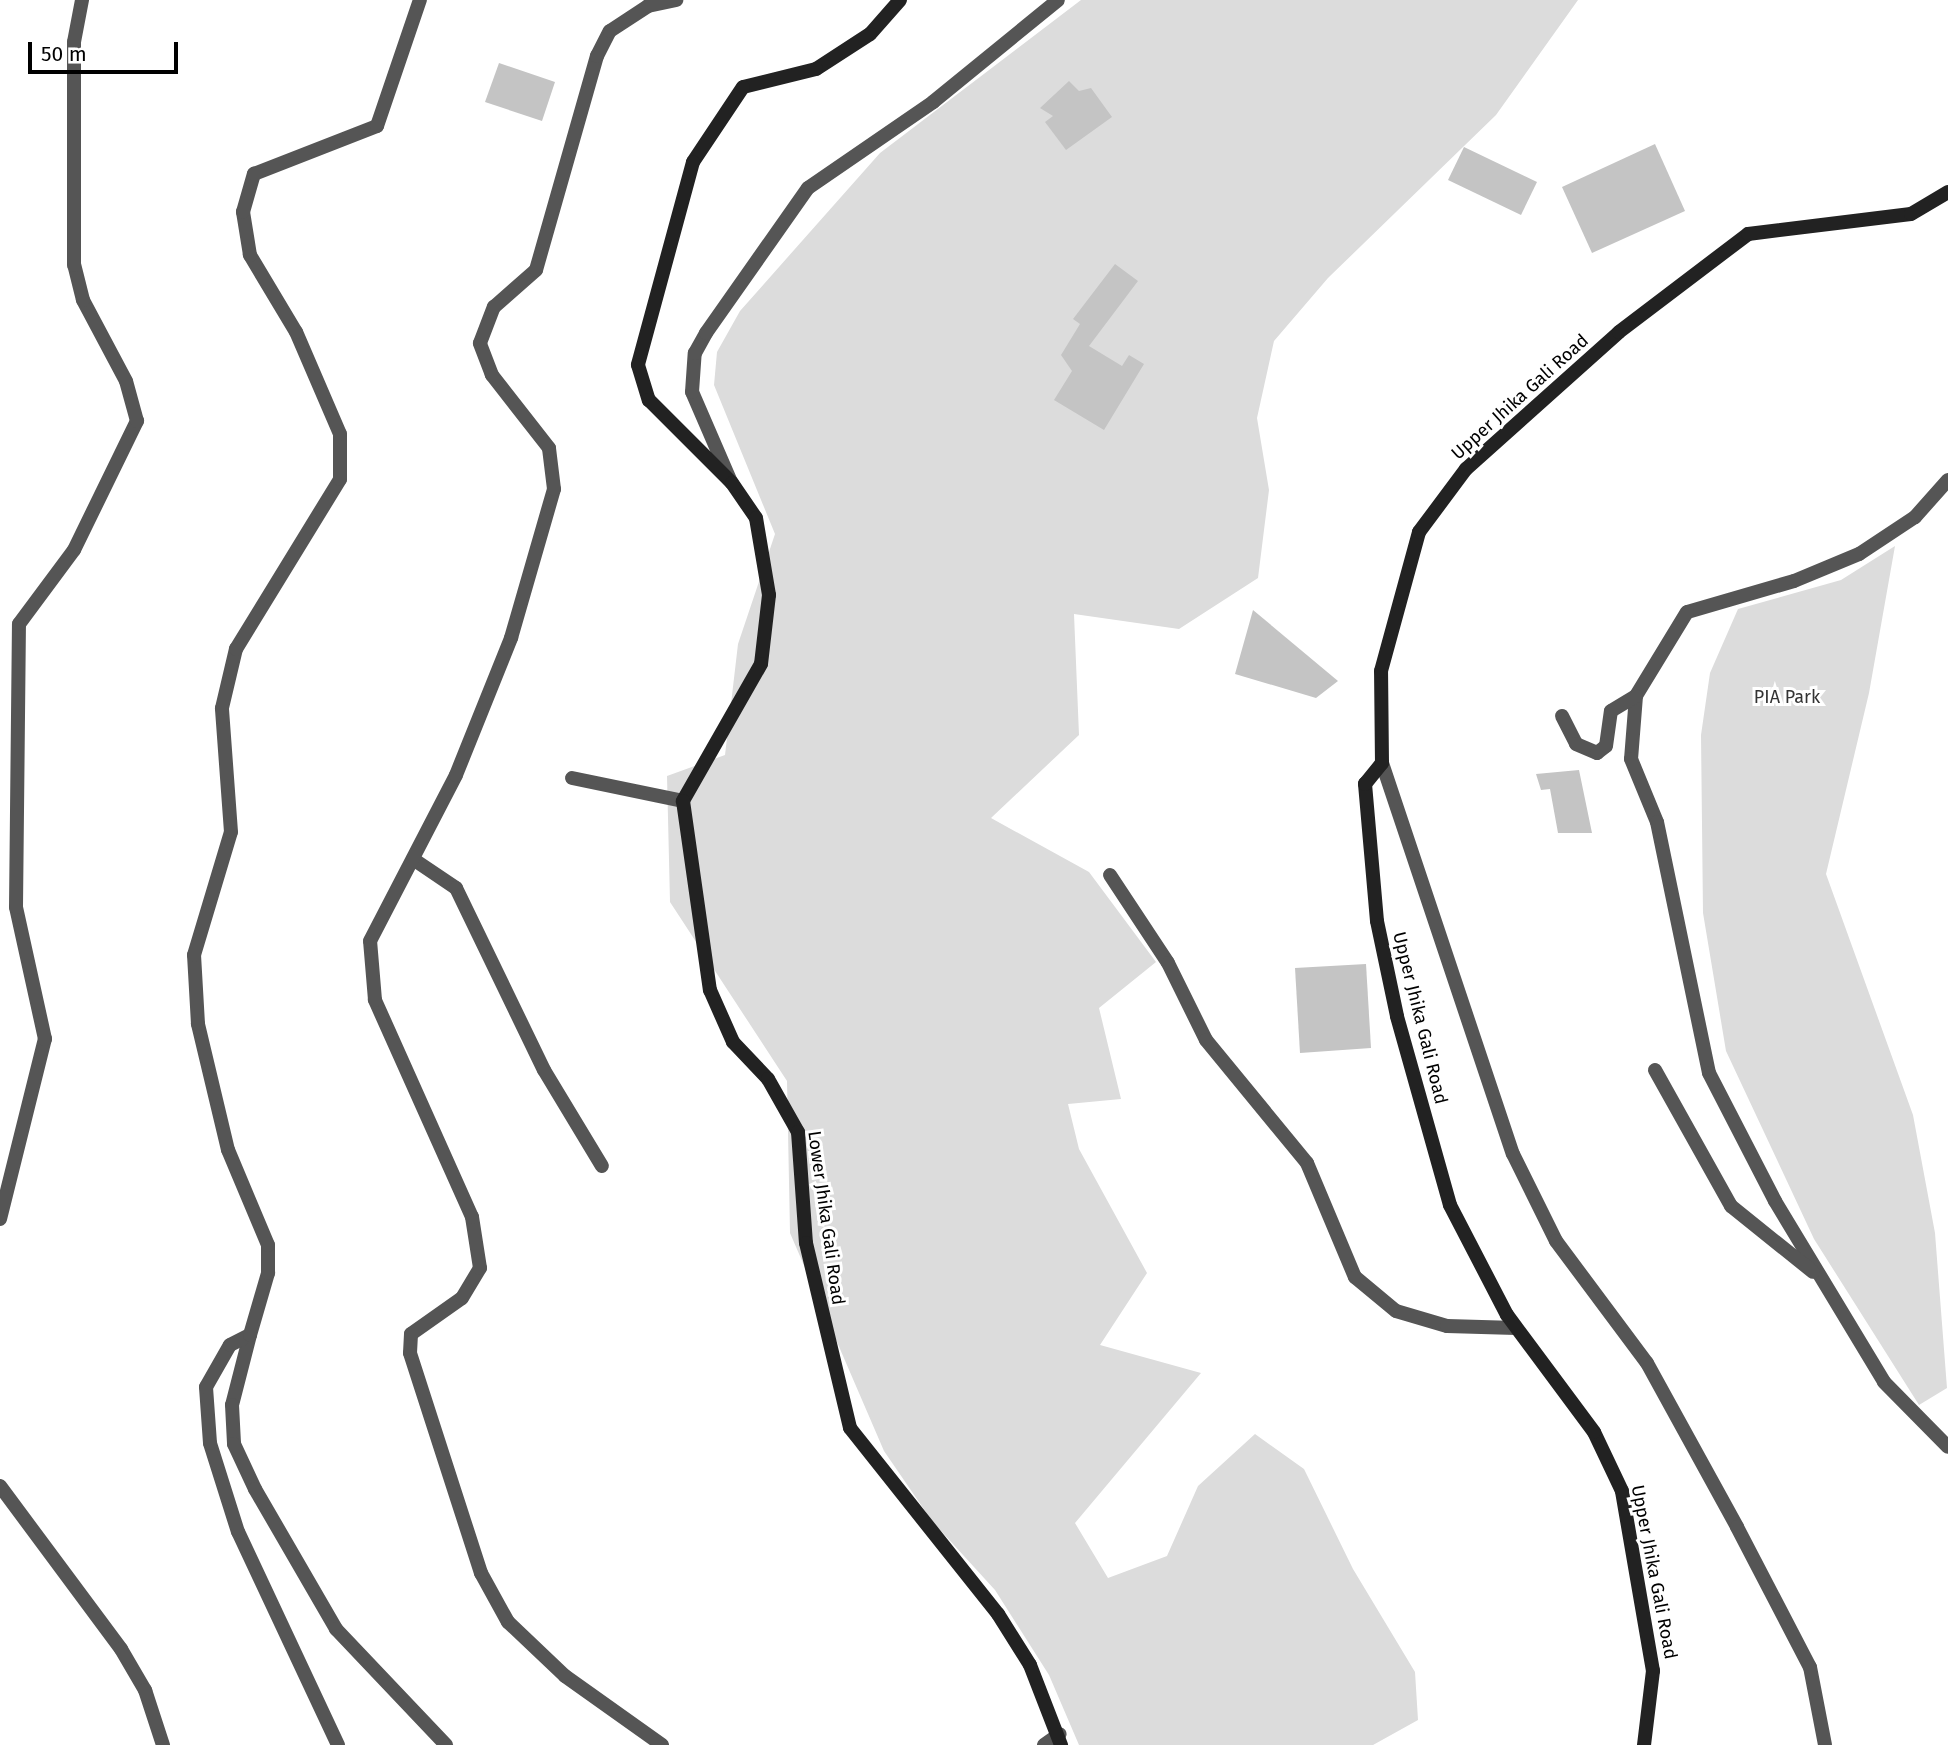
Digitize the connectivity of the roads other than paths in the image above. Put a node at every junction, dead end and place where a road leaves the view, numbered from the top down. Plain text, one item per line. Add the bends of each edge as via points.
1 (82, 0) edge
2 (420, 0) edge
3 (676, 0) edge
4 (900, 0) edge
5 (1058, 0) edge
6 (1948, 192) edge
7 (1948, 480) edge
8 (732, 483) junction
9 (1636, 696) junction
10 (1562, 716) dead end
11 (1382, 763) junction
12 (572, 778) dead end
13 (683, 801) junction
14 (413, 859) junction
15 (1110, 875) dead end
16 (1655, 1070) dead end
17 (602, 1166) dead end
18 (0, 1219) edge
19 (1820, 1277) junction
20 (1516, 1328) junction
21 (250, 1335) junction
22 (1948, 1447) edge
23 (0, 1486) edge
24 (1061, 1739) edge
25 (163, 1745) edge
26 (338, 1745) edge
27 (446, 1745) edge
28 (662, 1745) edge
29 (1044, 1745) edge
30 (1644, 1745) edge
31 (1825, 1745) edge

1 - 18 street via 74,42 74,265 83,300 126,381 137,421 74,550 19,624 16,907 46,1039
2 - 21 street via 377,126 254,174 243,212 250,255 296,331 340,435 340,479 236,649 222,708 231,832 194,955 198,1024 228,1150 268,1245 268,1273
3 - 14 street via 648,6 610,31 597,56 536,270 494,307 480,343 492,375 549,448 554,489 511,638 456,775
4 - 8 main road via 870,34 816,69 743,87 693,162 670,228 638,365 649,400
5 - 8 street via 933,102 808,188 706,333 695,353 692,392
6 - 11 main road, Upper Jhika Gali Road via 1911,214 1748,233 1619,332 1466,469 1419,532 1381,671
7 - 9 street via 1915,517 1859,554 1794,581 1687,612
8 - 13 main road via 756,519 769,595 761,664
9 - 10 street via 1611,711 1606,746 1597,753 1576,744
9 - 19 street via 1631,759 1657,822 1709,1073
11 - 20 main road, Upper Jhika Gali Road via 1365,785 1368,841 1396,1016 1450,1205
11 - 31 street via 1513,1154 1556,1241 1647,1363 1737,1527 1810,1667
12 - 13 street
13 - 24 main road, Lower Jhika Gali Road via 710,990 733,1042 768,1079 797,1132 806,1243 850,1428 998,1614
14 - 17 street via 457,888 544,1070
14 - 28 street via 370,941 375,1000 472,1217 480,1268 463,1298 411,1334 414,1377 492,1600 565,1676
15 - 20 street via 1168,963 1206,1040 1307,1163 1355,1277 1396,1311 1447,1326
16 - 19 street via 1731,1206
19 - 22 street via 1884,1382
20 - 30 main road, Upper Jhika Gali Road via 1594,1432 1622,1491 1653,1671
21 - 26 street via 230,1345 206,1387 210,1443 238,1532
21 - 27 street via 232,1405 234,1444 255,1489 336,1629
23 - 25 street via 121,1648 145,1690
24 - 29 street

